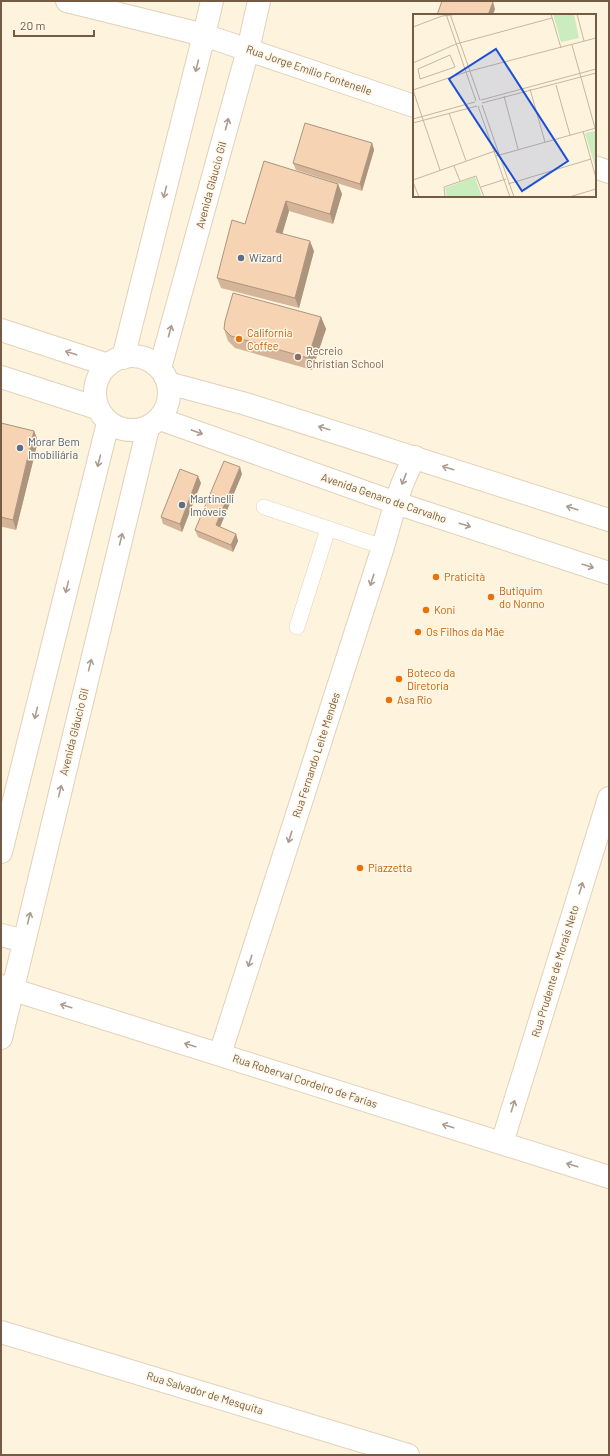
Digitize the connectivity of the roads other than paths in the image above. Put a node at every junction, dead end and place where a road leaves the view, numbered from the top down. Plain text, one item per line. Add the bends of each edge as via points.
1 (67, 1) edge
2 (212, 1) edge
3 (259, 1) edge
4 (204, 35) junction
5 (248, 50) junction
6 (413, 106) edge
7 (596, 167) edge
8 (609, 172) edge
9 (1, 330) edge
10 (115, 362) junction
11 (164, 376) junction
12 (1, 377) edge
13 (103, 415) junction
14 (154, 423) junction
15 (415, 457) junction
16 (396, 503) junction
17 (264, 507) dead end
18 (609, 520) edge
19 (328, 529) junction
20 (383, 547) junction
21 (609, 573) edge
22 (297, 627) dead end
23 (609, 798) edge
24 (1, 852) edge
25 (1, 935) edge
26 (24, 941) junction
27 (7, 988) edge
28 (1, 1038) edge
29 (220, 1054) junction
30 (502, 1143) junction
31 (609, 1177) edge
32 (1, 1332) edge
33 (408, 1455) edge

1 - 4 street, Rua Jorge Emílio Fontenelle
2 - 4 street
3 - 5 street, Avenida Gláucio Gil
4 - 5 street, Rua Jorge Emílio Fontenelle
4 -> 10 street
5 - 6 street, Rua Jorge Emílio Fontenelle
11 -> 5 street, Avenida Gláucio Gil
7 - 8 street
10 -> 9 street
10 - 11 street via 132,356 142,357 152,362
10 - 13 street via 98,378 95,392
11 - 14 street via 170,396 167,408
15 -> 11 street
12 - 13 street
13 - 14 street via 128,431
13 -> 24 street
14 -> 16 street, Avenida Genaro de Carvalho
26 -> 14 street, Avenida Gláucio Gil
15 -> 16 street, Rua Fernando Leite Mendes via 406,473
18 -> 15 street
16 - 20 street, Rua Fernando Leite Mendes
16 -> 21 street, Avenida Genaro de Carvalho
17 - 19 lane
19 - 20 lane
19 - 22 lane
20 -> 29 street, Rua Fernando Leite Mendes
30 -> 23 street, Rua Prudente de Morais Neto
25 - 26 street
26 - 27 street, Avenida Gláucio Gil
27 - 28 street, Avenida Gláucio Gil
29 -> 27 street, Rua Roberval Cordeiro de Farias
30 -> 29 street, Rua Roberval Cordeiro de Farias
31 -> 30 street, Rua Roberval Cordeiro de Farias
32 - 33 street, Rua Salvador de Mesquita

